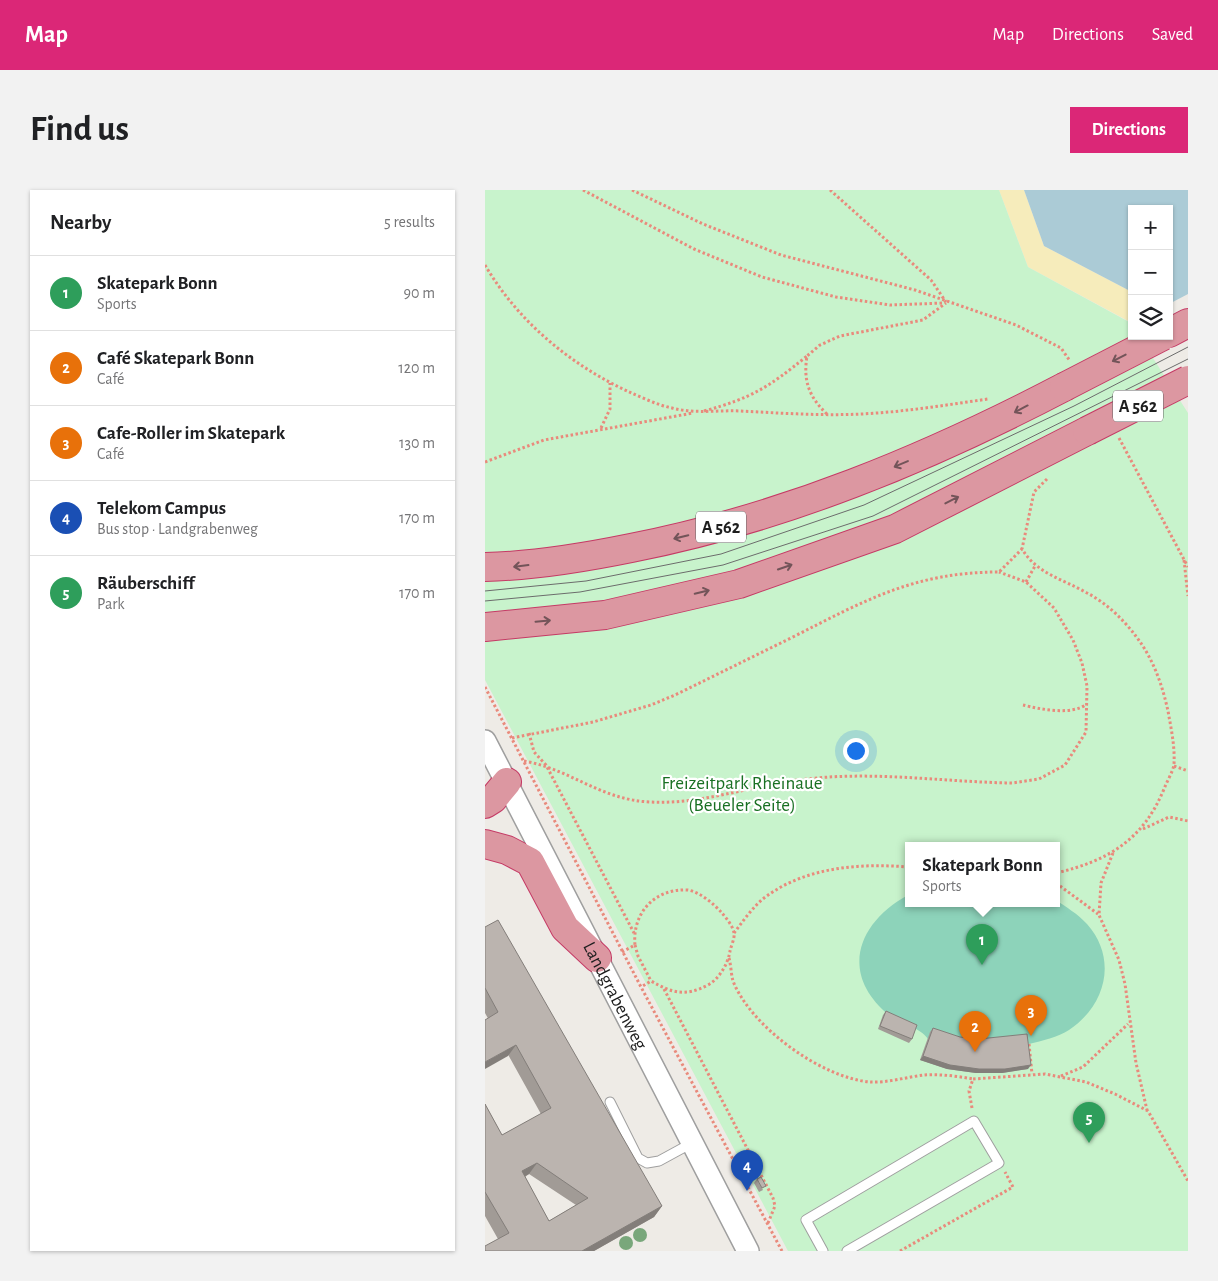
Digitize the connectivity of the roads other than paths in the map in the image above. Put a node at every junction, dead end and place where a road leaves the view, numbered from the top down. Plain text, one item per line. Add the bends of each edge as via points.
1 (1188, 323) edge
2 (1173, 331) edge
3 (1155, 340) edge
4 (1188, 380) edge
5 (485, 567) edge
6 (488, 626) edge
7 (485, 741) edge
8 (496, 783) edge
9 (485, 804) edge
10 (485, 844) edge
11 (609, 955) junction
12 (610, 1102) dead end
13 (692, 1143) junction
14 (748, 1251) edge
15 (823, 1251) edge
16 (847, 1251) edge

1 - 2 highway
3 -> 5 highway, A 562, bridge via 946,445 795,505 710,531 653,544 577,559
6 -> 4 highway, A 562, bridge via 605,615 739,584 895,528
7 - 8 street, Landgrabenweg
8 - 9 highway via 493,799
8 - 11 street, Landgrabenweg
10 - 11 highway via 507,850 529,862 565,928
11 - 13 street, Landgrabenweg
12 - 13 lane via 638,1158 647,1164
13 - 14 street, Landgrabenweg
15 - 16 lane via 806,1220 974,1121 999,1163

